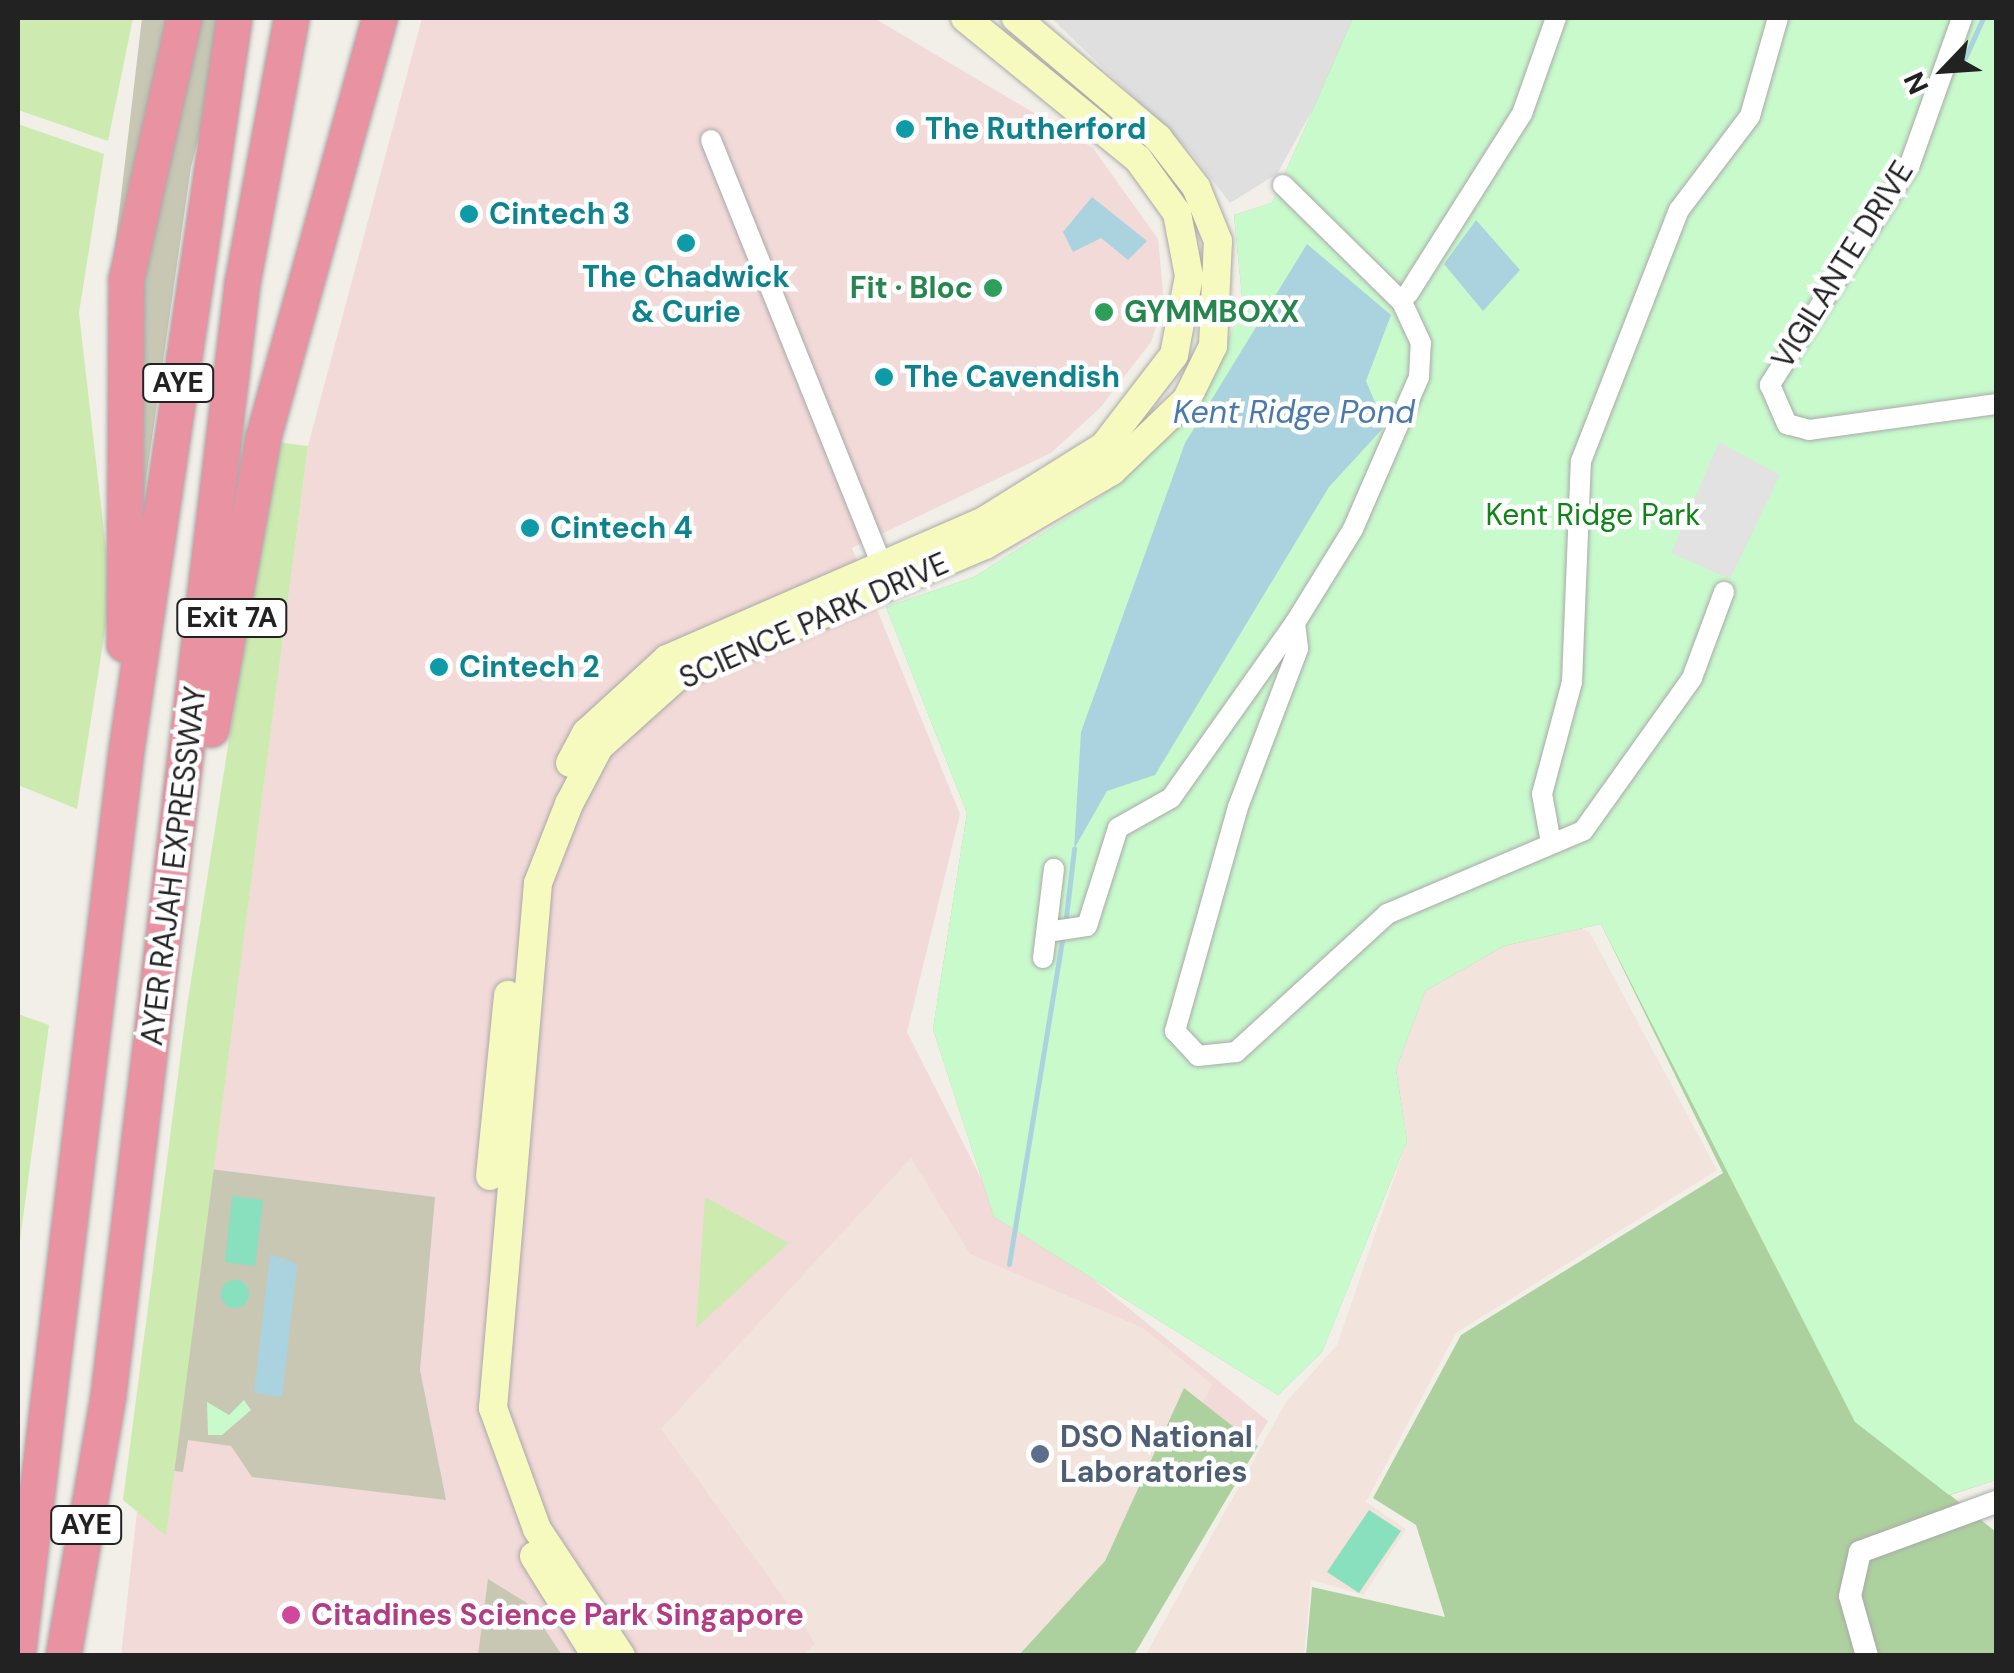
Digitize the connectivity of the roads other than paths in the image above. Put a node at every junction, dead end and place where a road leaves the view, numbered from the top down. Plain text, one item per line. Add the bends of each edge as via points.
1 (184, 18) edge
2 (234, 18) edge
3 (290, 18) edge
4 (379, 18) edge
5 (965, 18) edge
6 (1016, 18) edge
7 (1556, 18) edge
8 (1778, 18) edge
9 (1962, 18) edge
10 (712, 140) dead end
11 (1283, 186) dead end
12 (1408, 294) dead end
13 (1996, 404) edge
14 (883, 568) junction
15 (1724, 592) dead end
16 (1295, 623) junction
17 (126, 750) junction
18 (1552, 844) junction
19 (1054, 869) dead end
20 (1057, 933) junction
21 (166, 941) junction
22 (1043, 958) dead end
23 (41, 1447) junction
24 (504, 1479) junction
25 (1996, 1502) edge
26 (18, 1542) edge
27 (18, 1650) edge
28 (63, 1656) edge
29 (596, 1656) edge
30 (620, 1656) edge
31 (1866, 1656) edge

1 - 17 highway via 126,279
2 - 17 highway, AYER RAJAH EXPRESSWAY / AYE
3 - 21 highway, AYER RAJAH EXPRESSWAY / AYE via 242,282
4 - 21 highway, Exit 7A via 263,438
5 - 14 main road, SCIENCE PARK DRIVE via 1033,66 1158,184 1186,238 1188,312 1146,403 1104,446 984,521
6 - 24 main road, SCIENCE PARK DRIVE via 1158,138 1196,187 1218,241 1213,346 1153,440 1071,498 906,581 703,663 599,746 538,884 492,1363
7 - 12 street via 1522,114
8 - 18 street via 1750,116 1679,210 1582,460 1572,682 1542,794
9 - 13 street, VIGILANTE DRIVE via 1910,164 1770,385 1787,424 1810,430
10 - 14 street
11 - 16 street via 1402,302 1421,343 1419,377 1353,529
14 - 24 main road, SCIENCE PARK DRIVE via 667,660 635,682 586,733 533,837 514,934 474,1363
15 - 18 street via 1692,678 1583,831
16 - 18 street via 1298,650 1250,772 1175,1030 1183,1046 1211,1058 1236,1052 1387,914
16 - 20 street via 1171,798 1118,828 1088,926
17 - 23 highway, AYER RAJAH EXPRESSWAY / AYE
19 - 20 street
20 - 22 street
21 - 28 highway, AYER RAJAH EXPRESSWAY / AYE via 108,1396
23 - 26 highway
23 - 27 highway, AYER RAJAH EXPRESSWAY / AYE
24 - 29 main road, SCIENCE PARK DRIVE
24 - 30 main road, SCIENCE PARK DRIVE
25 - 31 street via 1860,1552 1850,1596

